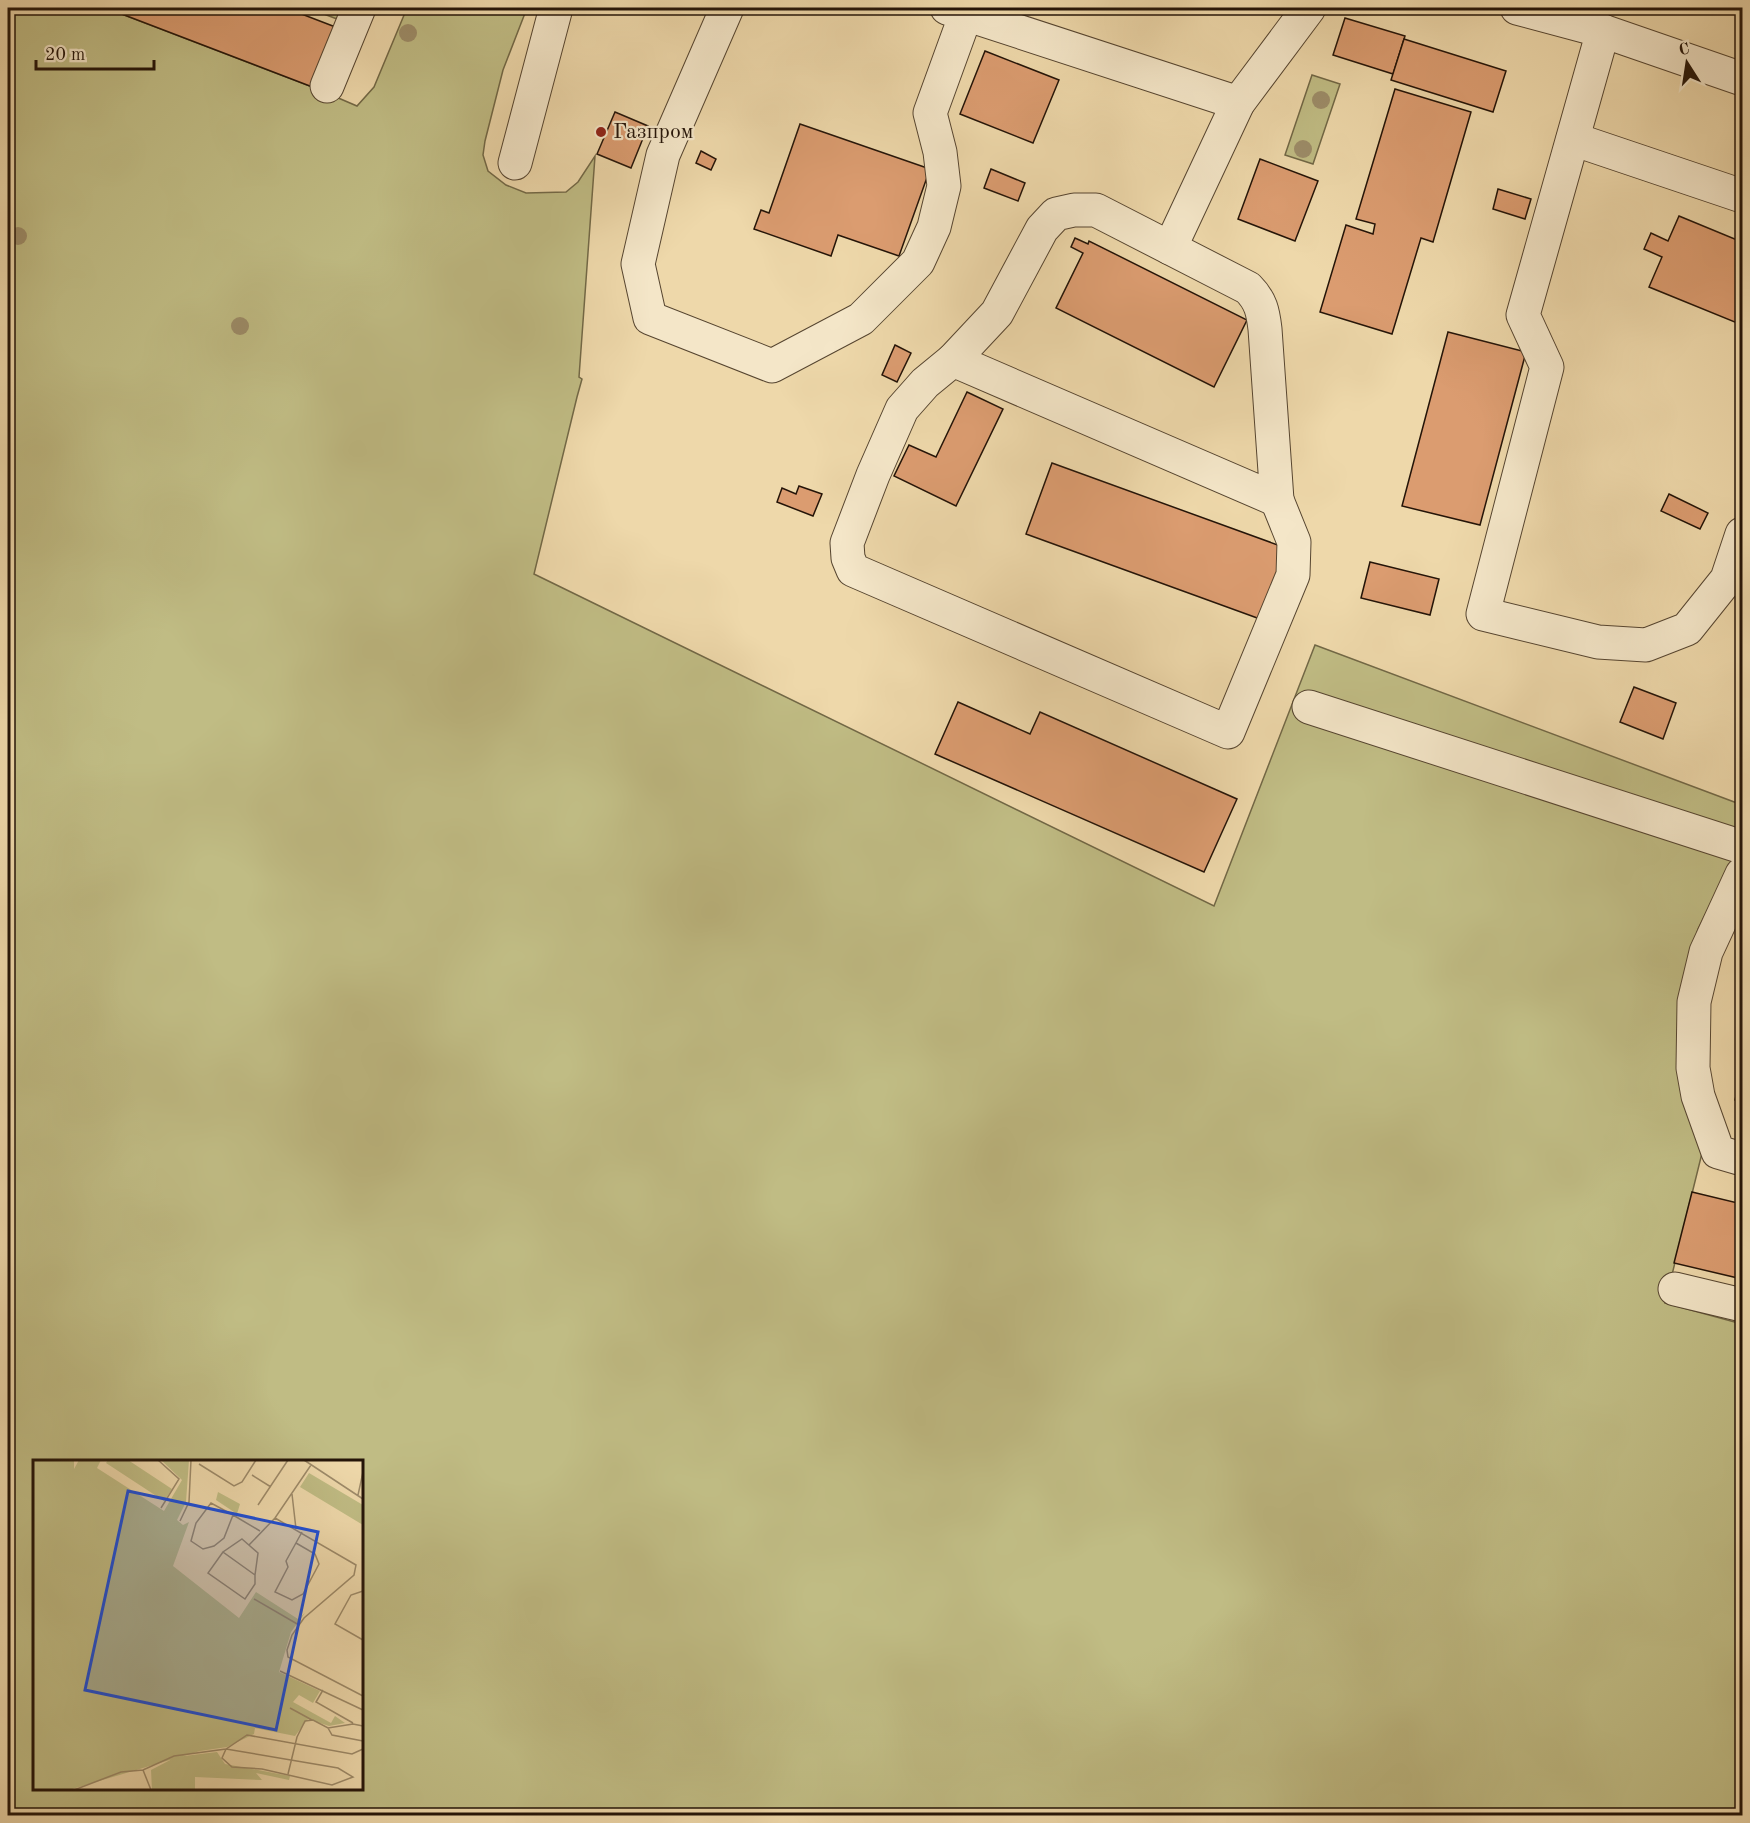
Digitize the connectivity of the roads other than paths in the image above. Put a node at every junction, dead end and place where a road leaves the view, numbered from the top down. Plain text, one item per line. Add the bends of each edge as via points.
1 (359, 8) edge
2 (556, 8) edge
3 (727, 8) edge
4 (1309, 8) edge
5 (1535, 10) edge
6 (956, 11) edge
7 (1603, 31) junction
8 (1743, 79) edge
9 (327, 86) dead end
10 (1238, 103) junction
11 (1573, 139) junction
12 (515, 163) dead end
13 (1743, 196) edge
14 (1170, 248) junction
15 (953, 360) junction
16 (1277, 500) junction
17 (1743, 534) edge
18 (1309, 707) dead end
19 (1743, 847) edge
20 (1743, 874) edge
21 (1743, 1159) edge
22 (1675, 1289) dead end
23 (1743, 1305) edge

1 - 9 lane
2 - 12 lane
3 - 6 lane via 663,156 638,264 650,318 772,366 861,319 918,262 934,226 944,186 930,113
4 - 10 lane
5 - 7 lane
6 - 10 lane
7 - 8 lane
7 - 11 lane
10 - 14 lane
11 - 13 lane
11 - 17 lane via 1522,315 1547,367 1483,614 1598,642 1646,645 1687,629 1727,579
14 - 15 lane via 1096,210 1056,214 1042,229 997,313
14 - 16 lane via 1248,288 1263,308
15 - 16 lane
15 - 16 lane via 902,409 847,543 853,570 1228,732 1293,575 1294,542
18 - 19 lane
20 - 21 lane via 1706,952 1694,1002 1692,1068 1718,1152
22 - 23 lane

